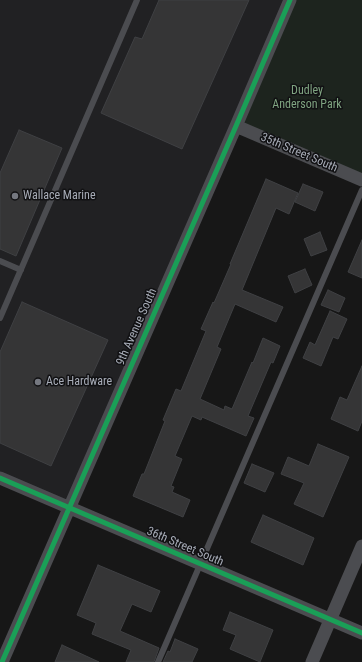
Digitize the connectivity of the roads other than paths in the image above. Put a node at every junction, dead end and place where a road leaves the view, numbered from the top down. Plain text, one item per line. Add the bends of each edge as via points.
1 (137, 0) edge
2 (290, 0) edge
3 (236, 126) junction
4 (362, 180) edge
5 (362, 190) edge
6 (0, 261) edge
7 (21, 270) junction
8 (0, 318) edge
9 (0, 478) edge
10 (69, 508) junction
11 (362, 546) edge
12 (200, 564) junction
13 (331, 620) junction
14 (362, 633) edge
15 (2, 662) edge
16 (158, 662) edge
17 (312, 662) edge

1 - 7 lane
2 - 3 street, 9th Avenue South
3 - 4 street, 35th Street South
3 - 10 street, 9th Avenue South
5 - 12 lane
6 - 7 lane
7 - 8 lane
9 - 10 street, 36th Street South
10 - 12 street, 36th Street South
10 - 15 street, 9th Avenue South
11 - 13 street
12 - 13 street, 36th Street South
12 - 16 lane
13 - 14 street, 36th Street South
13 - 17 street

